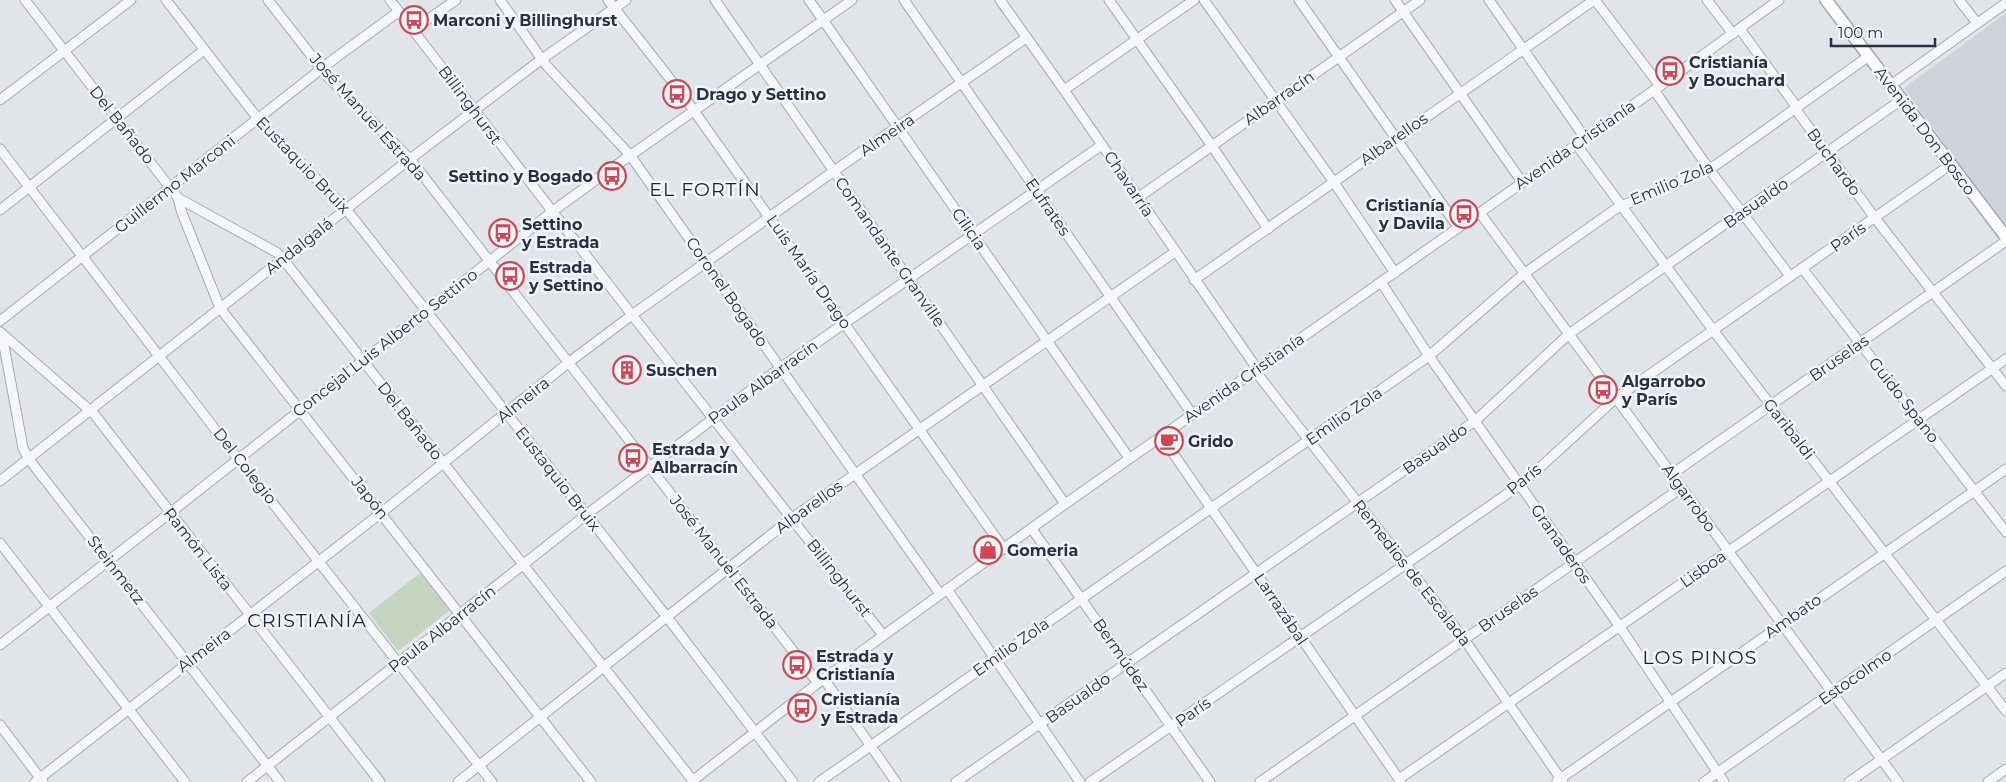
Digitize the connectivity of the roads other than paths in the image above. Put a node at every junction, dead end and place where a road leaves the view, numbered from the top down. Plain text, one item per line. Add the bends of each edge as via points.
1 (25, 0) edge
2 (131, 0) edge
3 (166, 0) edge
4 (268, 0) edge
5 (390, 0) edge
6 (456, 0) edge
7 (500, 0) edge
8 (608, 0) edge
9 (626, 0) edge
10 (715, 0) edge
11 (810, 0) edge
12 (852, 0) edge
13 (904, 0) edge
14 (1000, 0) edge
15 (1109, 0) edge
16 (1194, 0) edge
17 (1204, 0) edge
18 (1299, 0) edge
19 (1394, 0) edge
20 (1420, 0) edge
21 (1489, 0) edge
22 (1595, 0) edge
23 (1707, 0) edge
24 (1779, 0) edge
25 (1958, 0) edge
26 (1830, 2) edge
27 (2006, 3) edge
28 (614, 8) junction
29 (398, 12) junction
30 (1403, 12) junction
31 (823, 20) junction
32 (1977, 23) junction
33 (414, 29) junction
34 (1736, 32) junction
35 (1026, 38) junction
36 (1136, 39) junction
37 (1524, 49) junction
38 (64, 50) junction
39 (204, 50) junction
40 (1339, 56) junction
41 (1869, 56) junction
42 (542, 59) junction
43 (759, 66) junction
44 (322, 69) junction
45 (962, 83) junction
46 (1891, 85) junction
47 (1657, 88) junction
48 (1064, 90) junction
49 (1460, 93) junction
50 (0, 100) edge
51 (1901, 100) junction
52 (1275, 101) junction
53 (1796, 108) junction
54 (474, 111) junction
55 (694, 111) junction
56 (118, 119) junction
57 (258, 120) junction
58 (899, 127) junction
59 (1585, 138) junction
60 (1396, 139) junction
61 (1576, 144) junction
62 (1102, 145) junction
63 (1212, 146) junction
64 (0, 149) edge
65 (1827, 153) junction
66 (630, 155) junction
67 (410, 159) junction
68 (1950, 165) junction
69 (1709, 169) junction
70 (834, 171) junction
71 (1333, 181) junction
72 (1522, 182) junction
73 (29, 188) junction
74 (170, 188) junction
75 (1036, 191) junction
76 (178, 198) junction
77 (1139, 198) junction
78 (1621, 205) junction
79 (346, 208) junction
80 (0, 210) edge
81 (553, 212) junction
82 (1742, 212) junction
83 (1480, 213) junction
84 (770, 217) junction
85 (1875, 218) junction
86 (1458, 227) junction
87 (1268, 229) junction
88 (972, 234) junction
89 (2006, 237) edge
90 (2006, 241) edge
91 (1175, 252) junction
92 (83, 256) junction
93 (283, 259) junction
94 (489, 261) junction
95 (706, 261) junction
96 (1666, 266) junction
97 (1802, 268) junction
98 (1395, 273) junction
99 (1525, 273) junction
100 (1790, 276) junction
101 (909, 279) junction
102 (1194, 280) junction
103 (1381, 282) junction
104 (1932, 293) junction
105 (1111, 296) junction
106 (220, 308) junction
107 (427, 311) junction
108 (632, 315) junction
109 (0, 321) edge
110 (845, 323) junction
111 (1712, 330) junction
112 (1, 334) edge
113 (1569, 334) junction
114 (1047, 341) junction
115 (1860, 344) junction
116 (160, 355) junction
117 (1429, 356) junction
118 (2006, 359) edge
119 (363, 361) junction
120 (568, 363) junction
121 (780, 368) junction
122 (1992, 368) junction
123 (1256, 369) junction
124 (983, 384) junction
125 (2006, 386) edge
126 (1616, 398) junction
127 (1771, 406) junction
128 (90, 410) junction
129 (300, 410) junction
130 (506, 413) junction
131 (1192, 414) junction
132 (714, 418) junction
133 (1919, 419) junction
134 (1475, 421) junction
135 (919, 430) junction
136 (1161, 436) junction
137 (1309, 440) junction
138 (28, 458) junction
139 (1129, 458) junction
140 (238, 459) junction
141 (443, 462) junction
142 (649, 467) junction
143 (2006, 469) edge
144 (1672, 474) junction
145 (855, 475) junction
146 (0, 480) edge
147 (1829, 482) junction
148 (1520, 485) junction
149 (1681, 488) junction
150 (1975, 492) junction
151 (1358, 503) junction
152 (1065, 504) junction
153 (1211, 509) junction
154 (170, 513) junction
155 (381, 513) junction
156 (586, 515) junction
157 (792, 518) junction
158 (1032, 528) junction
159 (2006, 532) edge
160 (0, 544) edge
161 (1004, 549) junction
162 (1728, 551) junction
163 (1884, 553) junction
164 (108, 560) junction
165 (319, 561) junction
166 (1574, 563) junction
167 (523, 564) junction
168 (1406, 565) junction
169 (729, 568) junction
170 (2006, 571) edge
171 (1256, 573) junction
172 (944, 592) junction
173 (1082, 598) junction
174 (49, 607) junction
175 (460, 615) junction
176 (250, 616) junction
177 (667, 617) junction
178 (1936, 620) junction
179 (1782, 624) junction
180 (1620, 627) junction
181 (883, 636) junction
182 (1300, 637) junction
183 (1464, 640) junction
184 (0, 645) edge
185 (995, 659) junction
186 (187, 662) junction
187 (399, 662) junction
188 (1127, 664) junction
189 (603, 667) junction
190 (2006, 673) edge
191 (821, 681) junction
192 (1986, 687) junction
193 (1832, 693) junction
194 (1670, 702) junction
195 (1509, 704) junction
196 (129, 709) junction
197 (2006, 711) edge
198 (1354, 715) junction
199 (541, 717) junction
200 (329, 718) junction
201 (1041, 724) junction
202 (0, 725) edge
203 (1171, 727) junction
204 (755, 731) junction
205 (872, 746) junction
206 (1881, 760) junction
207 (480, 765) junction
208 (267, 766) junction
209 (2006, 769) edge
210 (1718, 772) junction
211 (39, 781) edge
212 (1400, 781) edge
213 (1560, 781) edge
214 (184, 782) edge
215 (247, 782) edge
216 (280, 782) edge
217 (380, 782) edge
218 (458, 782) edge
219 (492, 782) edge
220 (591, 782) edge
221 (692, 782) edge
222 (793, 782) edge
223 (819, 782) edge
224 (896, 782) edge
225 (956, 782) edge
226 (1080, 782) edge
227 (1090, 782) edge
228 (1210, 782) edge
229 (1260, 782) edge
230 (1704, 782) edge
231 (1724, 782) edge
232 (1849, 782) edge
233 (1898, 782) edge
234 (1988, 782) edge

1 - 38 street, Del Bañado
2 - 38 street
3 - 39 street, Eustaquio Bruix
4 - 44 street, José Manuel Estrada
5 - 29 street, Billinghurst
6 - 33 street
7 - 42 street, Coronel Bogado
8 - 28 street, Luis María Drago
9 - 28 street, Andalgalá
10 - 43 street, Comandante Granville
11 - 31 street, Cilicia
12 - 31 street, Concejal Luis Alberto Settino
13 - 45 street, Eufrates
14 - 35 street, Chavarría
15 - 36 street
16 - 36 street
17 - 52 street
18 - 40 street
19 - 30 street
20 - 30 street, Albarracín
21 - 37 street
22 - 37 street, Albarellos
22 - 47 street
23 - 34 street, Buchardo
24 - 34 street, Avenida Cristianía
25 - 32 street
26 - 41 main road, Avenida Don Bosco
27 - 32 street
28 - 42 street, Andalgalá
28 - 55 street, Luis María Drago
29 - 33 street, Billinghurst
29 - 44 street, Guillermo Marconi
30 - 40 street, Albarracín
30 - 49 street
31 - 43 street, Concejal Luis Alberto Settino
31 - 58 street, Cilicia
32 - 46 street
33 - 54 street, Billinghurst
34 - 47 street, Avenida Cristianía
34 - 53 street, Buchardo
35 - 45 street, Almeira
35 - 48 street, Chavarría
36 - 48 street
36 - 63 street
37 - 49 street, Albarellos
37 - 59 street
38 - 50 street
38 - 56 street, Del Bañado
39 - 56 street
39 - 57 street, Eustaquio Bruix
40 - 52 street, Albarracín
40 - 60 street
41 - 46 main road, Avenida Don Bosco
41 - 53 street, Emilio Zola
42 - 54 street, Andalgalá
42 - 66 street, Coronel Bogado
43 - 55 street, Concejal Luis Alberto Settino
43 - 70 street, Comandante Granville
44 - 57 street, Guillermo Marconi
44 - 67 street, José Manuel Estrada
45 - 58 street, Almeira
45 - 75 street, Eufrates
46 - 51 main road, Avenida Don Bosco
47 - 59 street, Avenida Cristianía
47 - 69 street
48 - 62 street, Chavarría
49 - 60 street, Albarellos
49 - 72 street
51 - 65 street, Basualdo
51 - 68 main road, Avenida Don Bosco
52 - 63 street, Albarracín
52 - 71 street
53 - 65 street, Buchardo
53 - 69 street, Emilio Zola
54 - 67 street, Andalgalá
54 - 81 street, Billinghurst
55 - 66 street, Concejal Luis Alberto Settino
55 - 84 street, Luis María Drago
56 - 73 street
56 - 74 street, Del Bañado
57 - 74 street, Guillermo Marconi
57 - 79 street, Eustaquio Bruix
58 - 70 street, Almeira
58 - 88 street, Cilicia
59 - 61 street, Avenida Cristianía
60 - 71 street, Albarellos
60 - 86 street
61 - 72 street, Avenida Cristianía
61 - 78 street, Garibaldi
62 - 75 street, Paula Albarracín
62 - 77 street, Chavarría
63 - 77 street, Albarracín
63 - 87 street
64 - 73 street, Del Colegio
65 - 82 street, Basualdo
65 - 85 street, Buchardo
66 - 81 street, Concejal Luis Alberto Settino
66 - 95 street, Coronel Bogado
67 - 79 street, Andalgalá
67 - 94 street, José Manuel Estrada
68 - 85 street, París
68 - 89 main road, Avenida Don Bosco
69 - 78 street, Emilio Zola
69 - 82 street
70 - 84 street, Almeira
70 - 101 street, Comandante Granville
71 - 87 street, Albarellos
71 - 98 street
72 - 83 street, Avenida Cristianía
73 - 80 street
73 - 92 street, Del Colegio
74 - 76 street, Del Bañado
74 - 92 street, Guillermo Marconi
75 - 88 street, Paula Albarracín
75 - 105 street, Eufrates
76 - 93 street, Del Bañado via 276,252
76 - 106 street, Japón
77 - 91 street, Chavarría
78 - 96 street, Garibaldi
78 - 99 street, Emilio Zola
79 - 93 street, Andalgalá
79 - 107 street, Eustaquio Bruix
81 - 94 street, Concejal Luis Alberto Settino
81 - 108 street, Billinghurst
82 - 96 street, Basualdo
82 - 100 street
83 - 86 street, Avenida Cristianía
83 - 99 street, Algarrobo
84 - 95 street, Almeira
84 - 110 street, Luis María Drago
85 - 97 street, París
85 - 104 street, Buchardo
86 - 98 street, Avenida Cristianía
87 - 102 street, Albarellos
88 - 101 street, Paula Albarracín
88 - 114 street, Cilicia
90 - 104 street, Bruselas
91 - 102 street, Chavarría
91 - 105 street, Albarellos
92 - 109 street, Guillermo Marconi
92 - 116 street, Del Colegio
93 - 106 street, Andalgalá
93 - 119 street, Del Bañado
94 - 107 street, Concejal Luis Alberto Settino
94 - 120 street, José Manuel Estrada
95 - 108 street, Almeira
95 - 121 street, Coronel Bogado
96 - 111 street, Garibaldi
96 - 113 street, Basualdo
97 - 100 street, París
97 - 115 street, Guido Spano
98 - 103 street, Avenida Cristianía
99 - 113 street, Algarrobo
99 - 117 street, Emilio Zola
100 - 111 street, París
101 - 110 street, Paula Albarracín
101 - 124 street, Comandante Granville
102 - 123 street, Chavarría
103 - 117 street, Granaderos
103 - 123 street, Avenida Cristianía
104 - 115 street, Bruselas
104 - 122 street, Buchardo
105 - 114 street, Albarellos
105 - 131 street, Eufrates
106 - 116 street, Andalgalá
106 - 129 street, Japón
107 - 119 street, Concejal Luis Alberto Settino
107 - 130 street, Eustaquio Bruix
108 - 120 street, Almeira
108 - 132 street, Billinghurst
110 - 121 street, Paula Albarracín
110 - 135 street, Luis María Drago
111 - 126 street, París
111 - 127 street, Garibaldi
112 - 128 street, Ramón Lista
112 - 138 street, Steinmetz via 23,448
113 - 126 street, Algarrobo
113 - 134 street, Basualdo
114 - 124 street, Albarellos
114 - 139 street, Cilicia
115 - 127 street, Bruselas
115 - 133 street, Guido Spano
116 - 128 street, Andalgalá
116 - 140 street, Del Colegio
117 - 134 street, Granaderos
117 - 137 street, Emilio Zola
118 - 122 street, Lisboa
119 - 129 street, Concejal Luis Alberto Settino
119 - 141 street, Del Bañado
120 - 130 street, Almeira
120 - 142 street, José Manuel Estrada
121 - 132 street, Paula Albarracín
121 - 145 street, Coronel Bogado
122 - 125 street, Buchardo
122 - 133 street, Lisboa
123 - 131 street, Avenida Cristianía
123 - 137 street, Remedios de Escalada
124 - 135 street, Albarellos
124 - 152 street, Comandante Granville
126 - 144 street, Algarrobo
126 - 148 street, París
127 - 144 street, Bruselas
127 - 147 street, Garibaldi
128 - 138 street, Andalgalá
128 - 154 street, Ramón Lista
129 - 140 street, Concejal Luis Alberto Settino
129 - 155 street, Japón
130 - 141 street, Almeira
130 - 156 street, Eustaquio Bruix
131 - 136 street, Avenida Cristianía
132 - 142 street, Paula Albarracín
132 - 157 street, Billinghurst
133 - 147 street, Lisboa
133 - 150 street, Guido Spano
134 - 148 street, Granaderos
134 - 151 street, Basualdo
135 - 145 street, Albarellos
135 - 161 street, Luis María Drago
136 - 139 street, Avenida Cristianía
136 - 153 street, Larrazábal
137 - 151 street, Remedios de Escalada
137 - 153 street, Emilio Zola
138 - 146 street, Andalgalá
138 - 164 street, Steinmetz
139 - 152 street, Avenida Cristianía
140 - 154 street, Concejal Luis Alberto Settino
140 - 165 street, Del Colegio
141 - 155 street, Almeira
141 - 167 street, Del Bañado
142 - 156 street, Paula Albarracín
142 - 169 street, José Manuel Estrada
143 - 150 street, Ambato
144 - 149 street, Algarrobo
145 - 157 street, Albarellos
145 - 172 street, Coronel Bogado
147 - 162 street, Lisboa
147 - 163 street, Garibaldi
148 - 166 street, Granaderos
148 - 168 street, París
149 - 162 street, Algarrobo
149 - 166 street, Bruselas
150 - 159 street, Guido Spano
150 - 163 street, Ambato
151 - 168 street, Remedios de Escalada
151 - 171 street, Basualdo
152 - 158 street, Avenida Cristianía
153 - 171 street, Larrazábal
153 - 173 street, Emilio Zola
154 - 164 street, Concejal Luis Alberto Settino
154 - 176 street, Ramón Lista
155 - 165 street, Almeira
155 - 175 street, Japón
156 - 167 street, Paula Albarracín
156 - 177 street, Eustaquio Bruix
157 - 169 street, Albarellos
157 - 181 street, Billinghurst
158 - 161 street, Avenida Cristianía
158 - 173 street, Bermúdez
160 - 174 street
161 - 172 street, Avenida Cristianía
162 - 179 street, Algarrobo
162 - 180 street, Lisboa
163 - 178 street, Garibaldi
163 - 179 street, Ambato
164 - 174 street, Concejal Luis Alberto Settino
164 - 186 street, Steinmetz
165 - 176 street, Almeira
165 - 187 street, Del Colegio
166 - 180 street, Granaderos
166 - 183 street, Bruselas
167 - 175 street, Paula Albarracín
167 - 189 street, Del Bañado
168 - 182 street, París
168 - 183 street, Remedios de Escalada
169 - 177 street, Albarellos
169 - 191 street, José Manuel Estrada
170 - 178 street, Estocolmo
171 - 182 street, Larrazábal
171 - 188 street, Basualdo
172 - 181 street, Avenida Cristianía
172 - 185 street, Coronel Bogado
173 - 185 street, Emilio Zola
173 - 188 street, Bermúdez
174 - 184 street, Concejal Luis Alberto Settino
174 - 196 street
175 - 187 street, Paula Albarracín
175 - 199 street, Japón
176 - 186 street, Almeira
176 - 200 street, Ramón Lista
177 - 189 street, Albarellos
177 - 204 street, Eustaquio Bruix
178 - 192 street, Garibaldi
178 - 193 street, Estocolmo
179 - 193 street, Algarrobo
179 - 194 street, Ambato
180 - 194 street, Granaderos
180 - 195 street, Lisboa
181 - 191 street, Avenida Cristianía
182 - 198 street, Larrazábal
182 - 203 street, París
183 - 195 street, Remedios de Escalada
183 - 198 street, Bruselas
185 - 201 street, Coronel Bogado
185 - 205 street, Emilio Zola
186 - 196 street, Almeira
186 - 208 street, Steinmetz
187 - 200 street, Paula Albarracín
187 - 207 street, Del Colegio
188 - 201 street, Basualdo
188 - 203 street, Bermúdez
189 - 199 street, Albarellos
189 - 221 street, Del Bañado
190 - 192 street
191 - 204 street, Avenida Cristianía
191 - 205 street, José Manuel Estrada
192 - 197 street, Garibaldi
192 - 206 street
193 - 206 street, Algarrobo
193 - 210 street, Estocolmo
194 - 210 street, Granaderos
194 - 213 street, Ambato
195 - 212 street, Lisboa
195 - 213 street, Remedios de Escalada
196 - 211 street, Almeira
196 - 214 street
198 - 212 street, Larrazábal
198 - 229 street, Bruselas
199 - 207 street, Albarellos
199 - 220 street, Japón
200 - 208 street, Paula Albarracín
200 - 217 street, Ramón Lista
201 - 225 street, Basualdo
201 - 226 street, Coronel Bogado
202 - 211 street
203 - 227 street, París
203 - 228 street, Bermúdez
204 - 221 street, Avenida Cristianía
204 - 222 street, Eustaquio Bruix
205 - 223 street, Emilio Zola
205 - 224 street, José Manuel Estrada
206 - 232 street
206 - 233 street, Algarrobo
207 - 218 street, Albarellos
207 - 219 street, Del Colegio
208 - 215 street, Paula Albarracín
208 - 216 street, Steinmetz
209 - 234 street
210 - 230 street, Estocolmo
210 - 231 street, Granaderos

